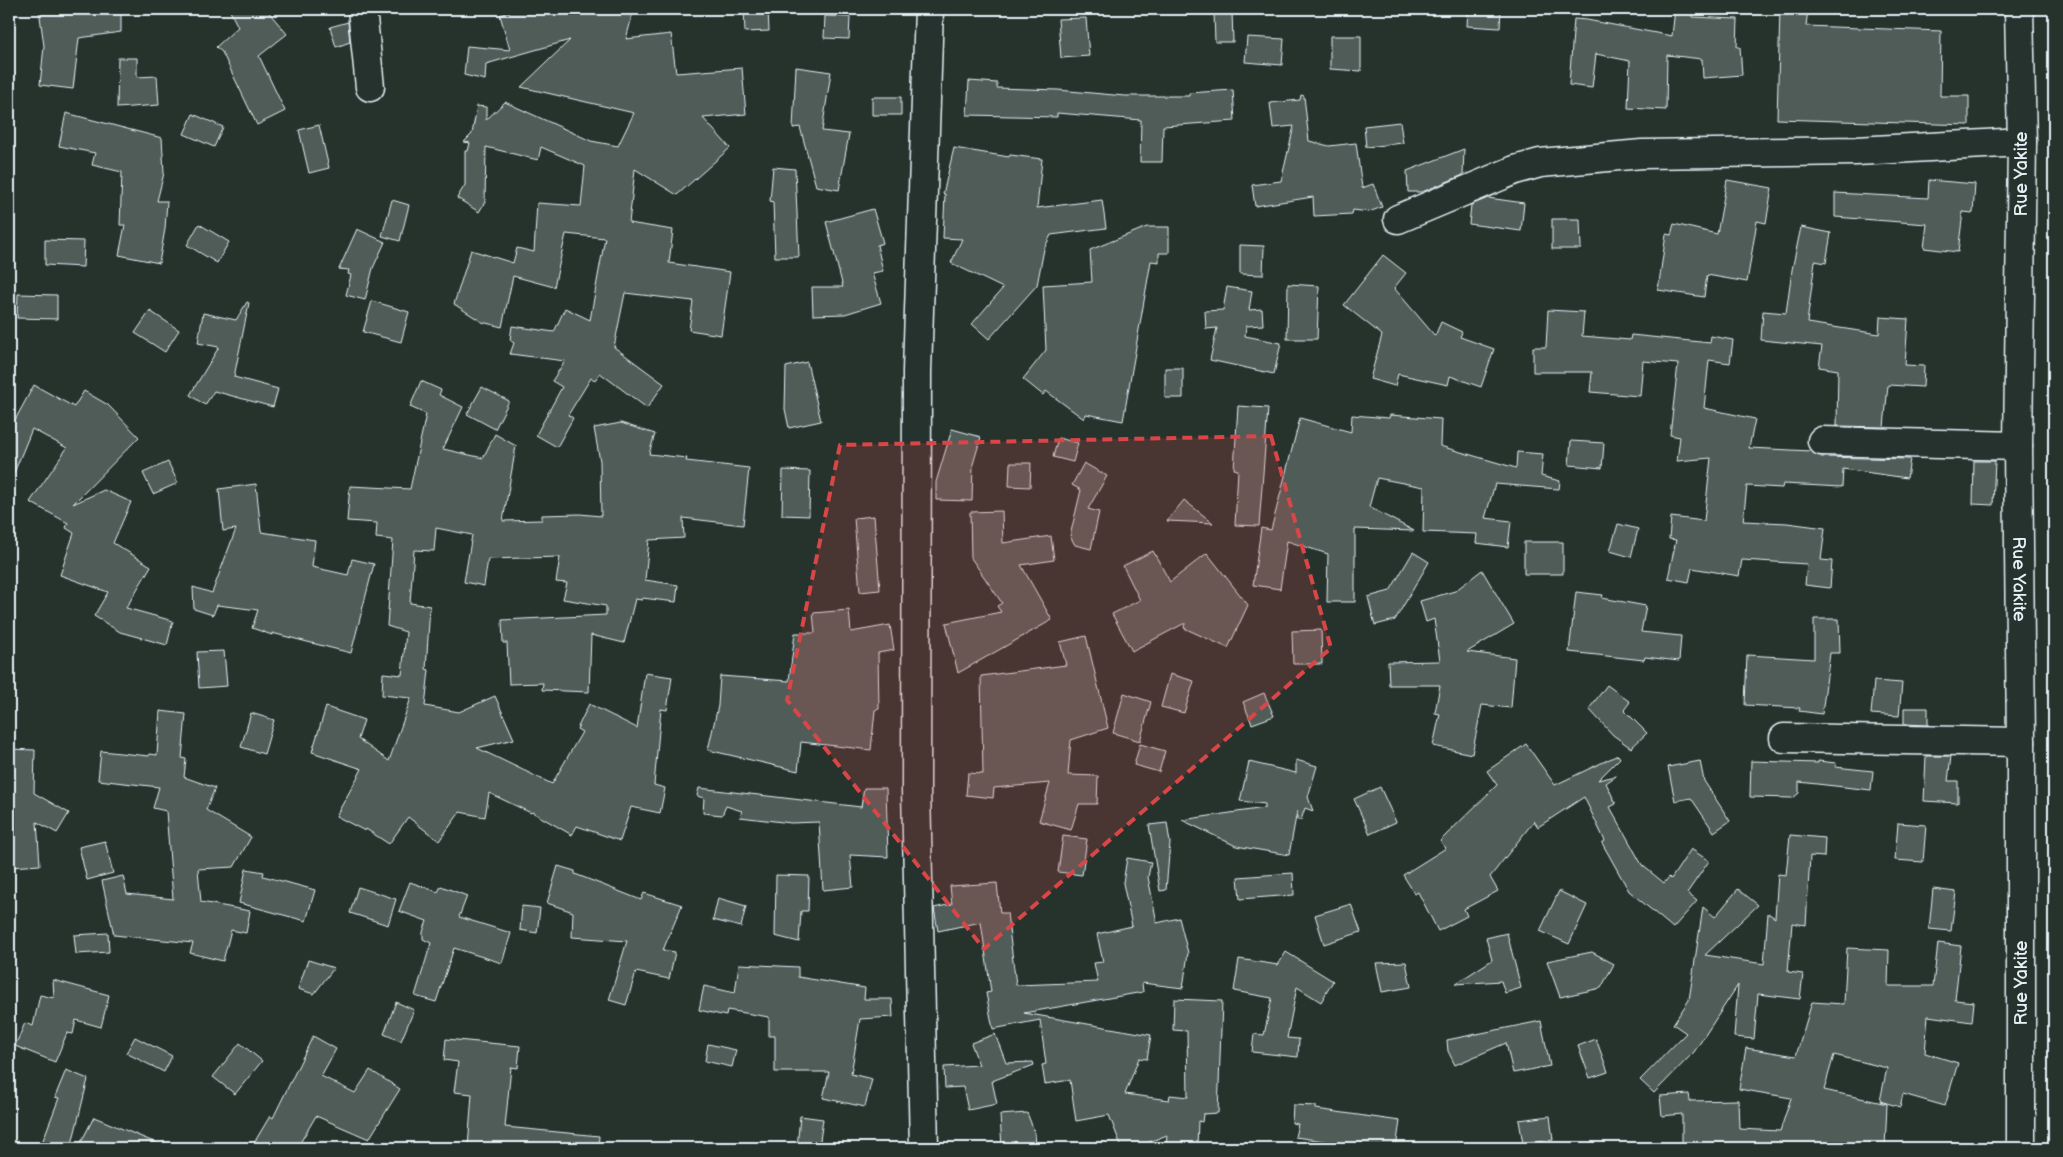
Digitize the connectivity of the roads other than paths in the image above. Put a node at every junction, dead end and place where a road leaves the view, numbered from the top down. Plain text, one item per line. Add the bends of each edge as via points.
1 (362, 9) edge
2 (929, 9) edge
3 (2019, 9) edge
4 (370, 87) dead end
5 (2022, 142) junction
6 (1398, 218) dead end
7 (1822, 441) dead end
8 (2018, 446) junction
9 (1784, 738) dead end
10 (2021, 742) junction
11 (924, 1148) edge
12 (2021, 1148) edge

1 - 4 street
2 - 11 street via 917,371 916,789
3 - 5 street, Rue Yakite
5 - 6 street via 1856,152 1642,154 1540,164 1515,170
5 - 8 street, Rue Yakite
7 - 8 street
8 - 10 street, Rue Yakite
9 - 10 street
10 - 12 street, Rue Yakite

